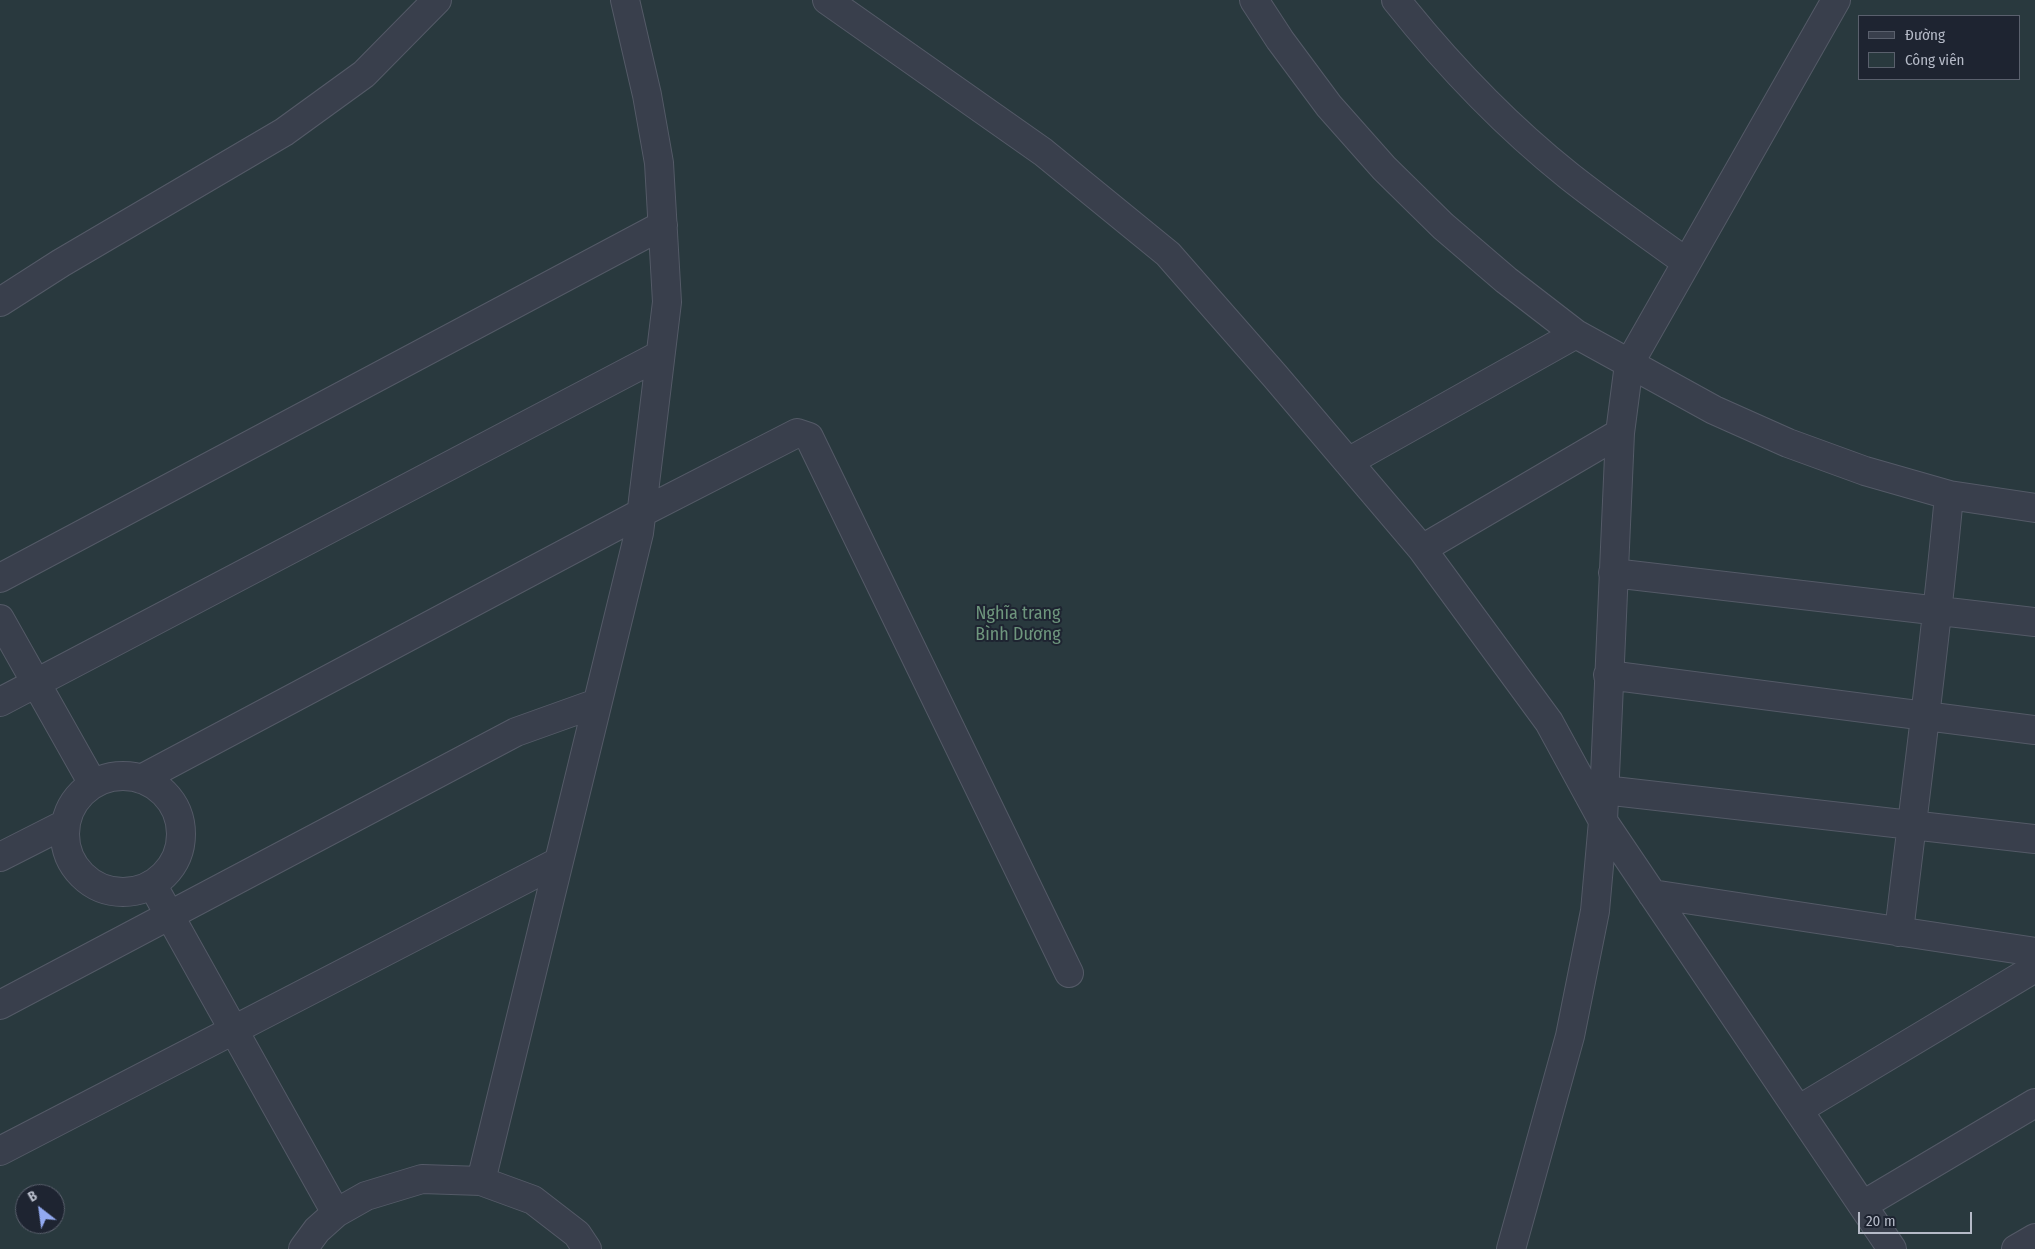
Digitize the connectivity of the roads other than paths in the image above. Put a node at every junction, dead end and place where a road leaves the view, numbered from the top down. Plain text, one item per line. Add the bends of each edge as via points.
1 (438, 0) edge
2 (625, 0) edge
3 (827, 0) edge
4 (1254, 0) edge
5 (1396, 0) edge
6 (1836, 0) edge
7 (663, 225) junction
8 (1686, 262) junction
9 (0, 302) edge
10 (1576, 334) junction
11 (660, 355) junction
12 (1629, 364) junction
13 (1620, 433) junction
14 (1348, 462) junction
15 (1949, 495) junction
16 (2035, 508) edge
17 (641, 513) junction
18 (1422, 549) junction
19 (1614, 573) junction
20 (0, 578) edge
21 (1939, 610) junction
22 (0, 619) edge
23 (2035, 622) edge
24 (1608, 676) junction
25 (36, 683) junction
26 (0, 702) edge
27 (597, 704) junction
28 (1924, 716) junction
29 (2035, 730) edge
30 (141, 779) junction
31 (93, 784) junction
32 (1604, 790) junction
33 (1603, 821) junction
34 (65, 824) junction
35 (1911, 825) junction
36 (2035, 839) edge
37 (0, 857) edge
38 (558, 862) junction
39 (152, 884) junction
40 (1652, 894) junction
41 (170, 915) junction
42 (1899, 932) junction
43 (2035, 952) edge
44 (2035, 968) edge
45 (1069, 973) dead end
46 (0, 1005) edge
47 (234, 1029) junction
48 (2035, 1103) edge
49 (1798, 1110) junction
50 (0, 1151) edge
51 (481, 1181) junction
52 (1862, 1205) junction
53 (336, 1213) junction
54 (2035, 1238) edge
55 (304, 1249) edge
56 (587, 1249) edge
57 (1511, 1249) edge
58 (1892, 1249) edge
59 (2016, 1249) edge

1 - 9 lane via 364,74 284,132
2 - 7 lane via 659,163
3 - 14 lane via 1043,152 1168,254
4 - 10 lane via 1330,106 1384,168 1443,226
5 - 8 lane via 1450,63 1508,121 1569,176
6 - 8 lane
7 - 11 lane via 667,302
7 - 20 lane
8 - 12 lane
10 - 12 lane
10 - 14 lane
11 - 17 lane
11 - 25 lane
12 - 13 lane
12 - 15 lane via 1714,410 1788,443 1865,471
13 - 18 lane
13 - 19 lane
14 - 18 lane
15 - 16 lane
15 - 21 lane
17 - 27 lane
17 - 30 lane
17 - 45 lane via 797,433 809,437
18 - 33 lane via 1549,722
19 - 21 lane
19 - 24 lane
21 - 23 lane
21 - 28 lane
22 - 25 lane
24 - 28 lane
24 - 32 lane
25 - 26 lane
25 - 31 lane
27 - 38 lane
27 - 41 lane via 516,732
28 - 29 lane
28 - 35 lane
30 - 31 lane via 125,776
30 - 39 lane via 168,797 181,828 175,860 166,874
31 - 34 lane via 70,808
32 - 33 lane
32 - 35 lane
33 - 40 lane
33 - 57 lane via 1595,911 1570,1036
34 - 37 lane
34 - 39 lane via 68,856 89,882 104,890 120,892 137,891
35 - 36 lane
35 - 42 lane
38 - 47 lane
38 - 51 lane
39 - 41 lane
40 - 42 lane
40 - 49 lane
41 - 46 lane
41 - 47 lane
42 - 43 lane
44 - 49 lane
47 - 50 lane
47 - 53 lane
48 - 52 lane
49 - 52 lane
51 - 53 lane via 422,1179 366,1196
51 - 56 lane via 533,1200 577,1234
52 - 58 lane
53 - 55 lane via 317,1230
54 - 59 lane

